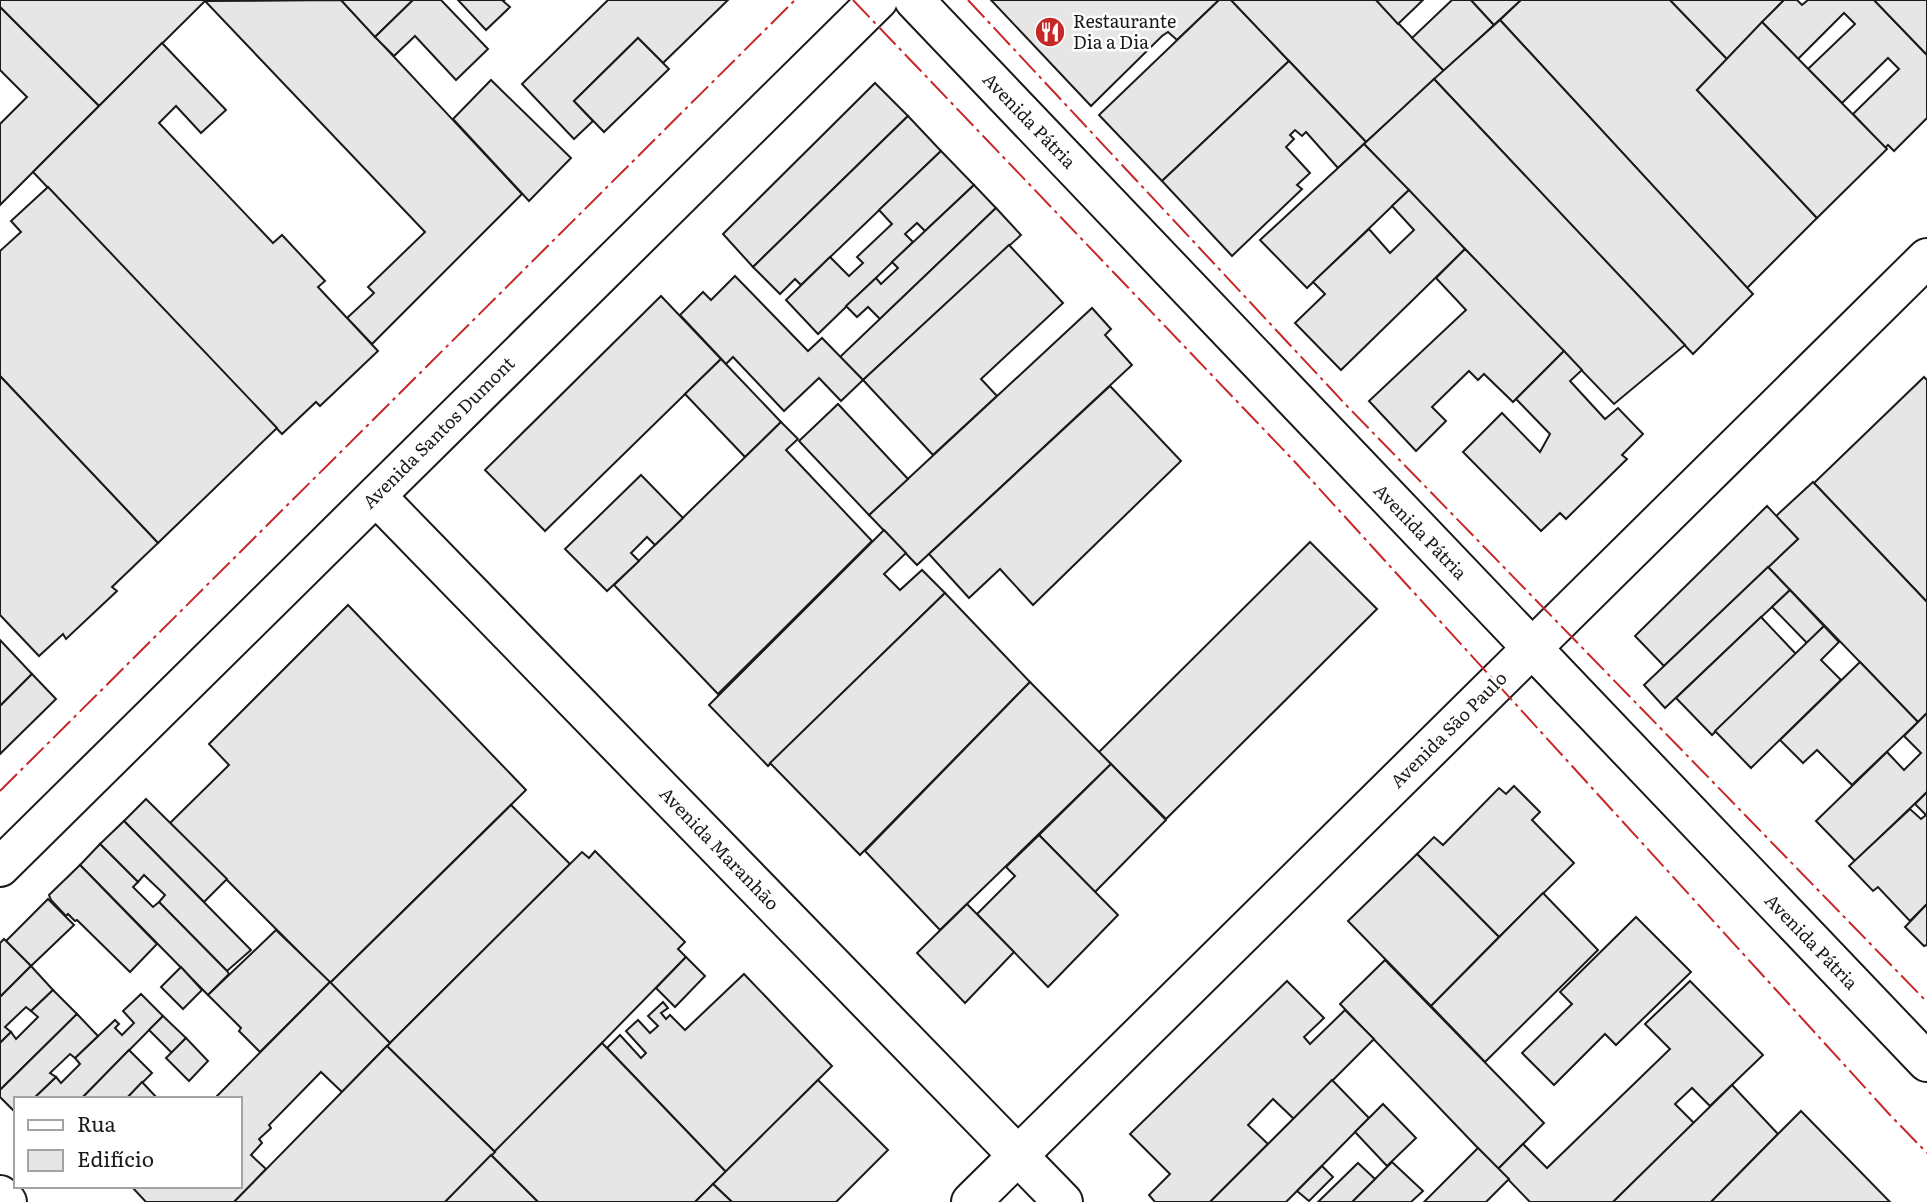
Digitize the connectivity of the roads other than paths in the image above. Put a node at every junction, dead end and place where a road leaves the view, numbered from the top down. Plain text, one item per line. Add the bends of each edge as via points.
1 (878, 0) edge
2 (914, 0) edge
3 (1927, 258) edge
4 (376, 496) junction
5 (1531, 649) junction
6 (0, 867) edge
7 (1927, 1062) edge
8 (1018, 1156) junction
9 (0, 1195) edge
10 (7, 1202) edge
11 (971, 1202) edge
12 (1063, 1202) edge

1 - 4 street, Avenida Santos Dumont
2 - 5 street, Avenida Pátria
3 - 5 street, Avenida São Paulo
4 - 6 street, Avenida Santos Dumont
4 - 8 street, Avenida Maranhão
5 - 7 street, Avenida Pátria
5 - 8 street, Avenida São Paulo
8 - 11 street, Avenida São Paulo
8 - 12 street, Avenida Maranhão
9 - 10 street

